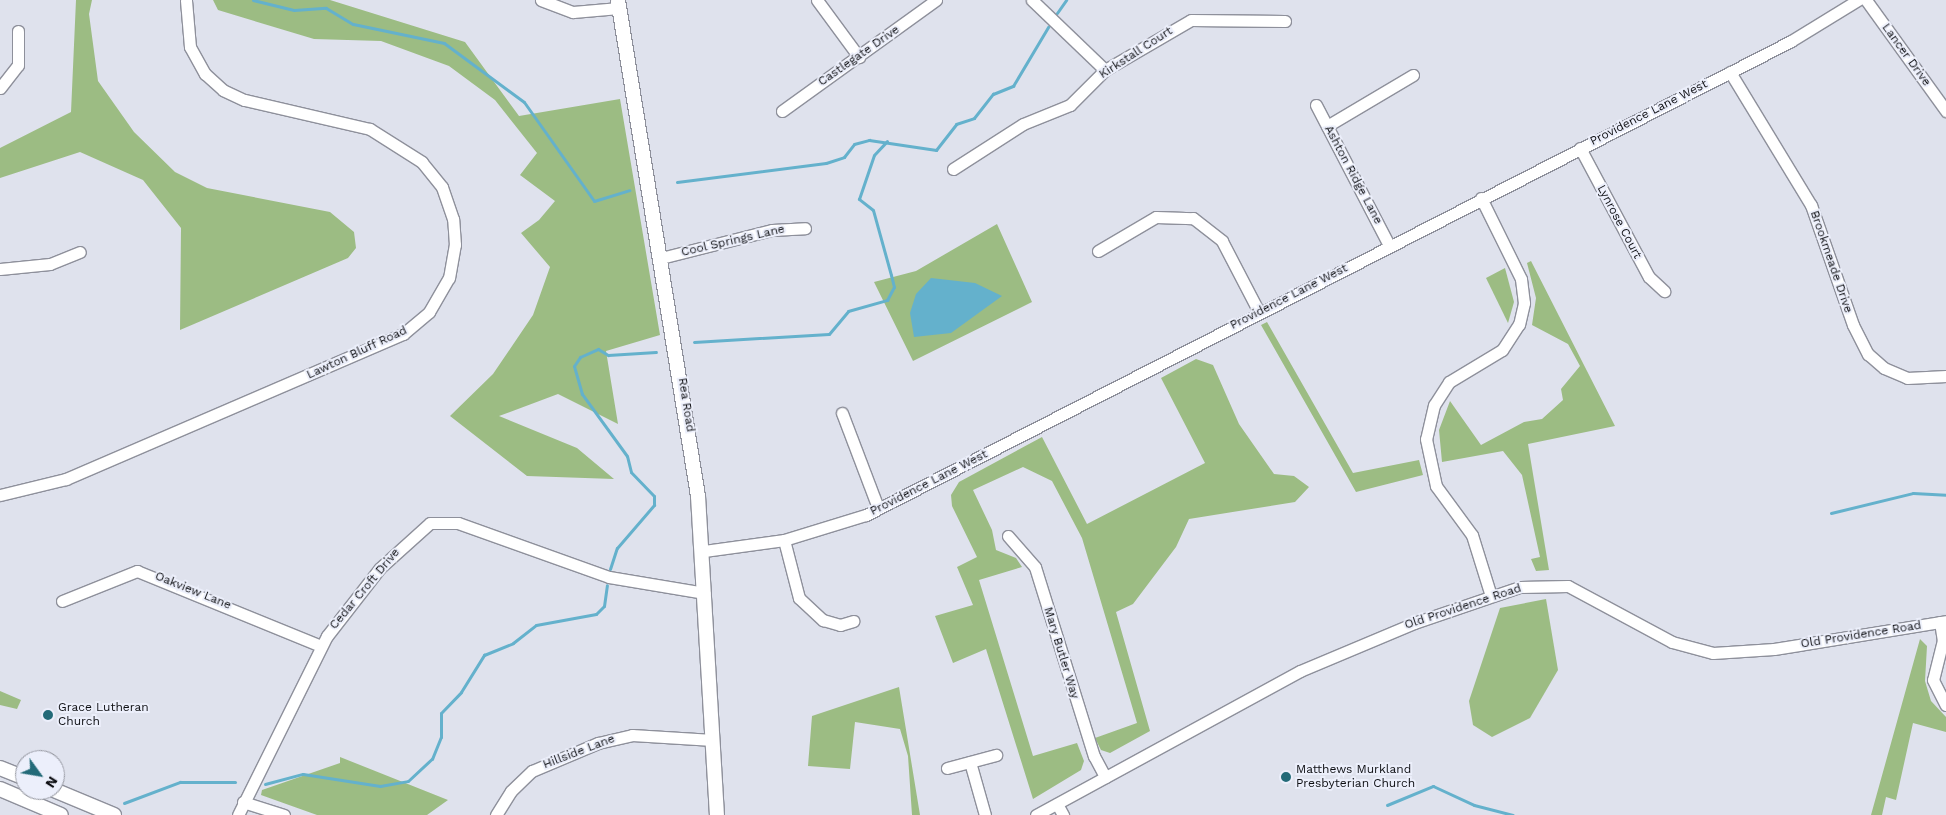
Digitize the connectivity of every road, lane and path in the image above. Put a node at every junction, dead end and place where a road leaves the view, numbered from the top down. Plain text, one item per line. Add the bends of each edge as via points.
1 (186, 0) edge
2 (541, 0) edge
3 (817, 0) edge
4 (936, 0) edge
5 (1032, 0) edge
6 (1858, 0) edge
7 (1866, 0) edge
8 (618, 4) edge
9 (1285, 21) dead end
10 (18, 31) dead end
11 (859, 57) junction
12 (1105, 70) junction
13 (1730, 72) junction
14 (1413, 75) dead end
15 (0, 88) edge
16 (1316, 105) dead end
17 (782, 111) dead end
18 (1946, 111) edge
19 (1327, 126) junction
20 (1580, 148) junction
21 (953, 168) dead end
22 (1480, 198) junction
23 (805, 228) dead end
24 (1389, 245) junction
25 (1098, 251) dead end
26 (80, 252) dead end
27 (661, 258) junction
28 (0, 269) edge
29 (1664, 291) dead end
30 (1259, 312) junction
31 (1946, 376) edge
32 (842, 413) dead end
33 (0, 495) edge
34 (878, 508) junction
35 (1008, 536) dead end
36 (784, 540) junction
37 (704, 551) junction
38 (705, 593) junction
39 (1491, 596) junction
40 (62, 601) dead end
41 (853, 621) dead end
42 (1943, 621) edge
43 (1944, 642) edge
44 (322, 646) junction
45 (1946, 706) edge
46 (713, 740) junction
47 (996, 755) dead end
48 (970, 762) junction
49 (0, 768) edge
50 (947, 768) dead end
51 (15, 774) edge
52 (1105, 777) junction
53 (0, 789) edge
54 (65, 795) edge
55 (243, 802) junction
56 (1057, 804) junction
57 (61, 815) edge
58 (114, 815) edge
59 (238, 815) edge
60 (284, 815) edge
61 (496, 815) edge
62 (717, 815) edge
63 (985, 815) edge
64 (1036, 815) edge
65 (1063, 815) edge

1 - 33 street, Lawton Bluff Road via 190,47 205,74 223,90 244,100 370,129 422,162 442,187 453,219 455,245 449,278 429,312 395,337 66,479
2 - 8 street via 573,12
3 - 11 street
4 - 11 street, Castlegate Drive
5 - 12 street
6 - 13 street, Providence Lane West via 1791,42
7 - 18 street, Lancer Drive
8 - 27 main road, Rea Road
9 - 12 street, Kirkstall Court via 1191,20
10 - 15 street via 18,65
11 - 17 street, Castlegate Drive
12 - 21 street, Kirkstall Court via 1070,105 1023,124
13 - 20 street, Providence Lane West
13 - 31 street, Brookmeade Drive via 1811,205 1853,325 1868,354 1884,368 1907,378
14 - 19 street
16 - 19 street, Ashton Ridge Lane
19 - 24 street, Ashton Ridge Lane
20 - 22 street, Providence Lane West
20 - 29 street, Lynrose Court via 1649,277
22 - 24 street, Providence Lane West
22 - 39 street via 1521,279 1524,304 1519,324 1502,350 1448,382 1434,405 1426,438 1436,486 1472,535
23 - 27 street, Cool Springs Lane via 772,230
24 - 30 street, Providence Lane West
25 - 30 street via 1156,217 1193,218 1222,241
26 - 28 street via 50,264
27 - 37 main road, Rea Road
30 - 34 street, Providence Lane West
32 - 34 street
34 - 36 street, Providence Lane West via 841,525
35 - 52 street, Mary Butler Way via 1035,567 1094,756
36 - 37 street, Providence Lane West
36 - 41 street via 799,598 823,620 840,624
37 - 38 main road, Rea Road
38 - 44 street, Cedar Croft Drive via 677,592 584,571 442,520 417,531 392,554
38 - 46 main road, Rea Road
39 - 42 street, Old Providence Road via 1536,584 1568,586 1672,642 1722,654
39 - 52 street, Old Providence Road via 1315,664
40 - 44 street, Oakview Lane via 136,571
42 - 43 street
43 - 45 street via 1933,680
44 - 55 street, Cedar Croft Drive
46 - 61 street, Hillside Lane via 614,737 532,771 511,791
46 - 62 main road, Rea Road
47 - 48 street
48 - 50 street
48 - 63 street
49 - 51 main road
52 - 56 street, Old Providence Road
53 - 57 main road
54 - 58 main road
55 - 59 street, Cedar Croft Drive
55 - 60 street
56 - 64 street, Old Providence Road
56 - 65 street

